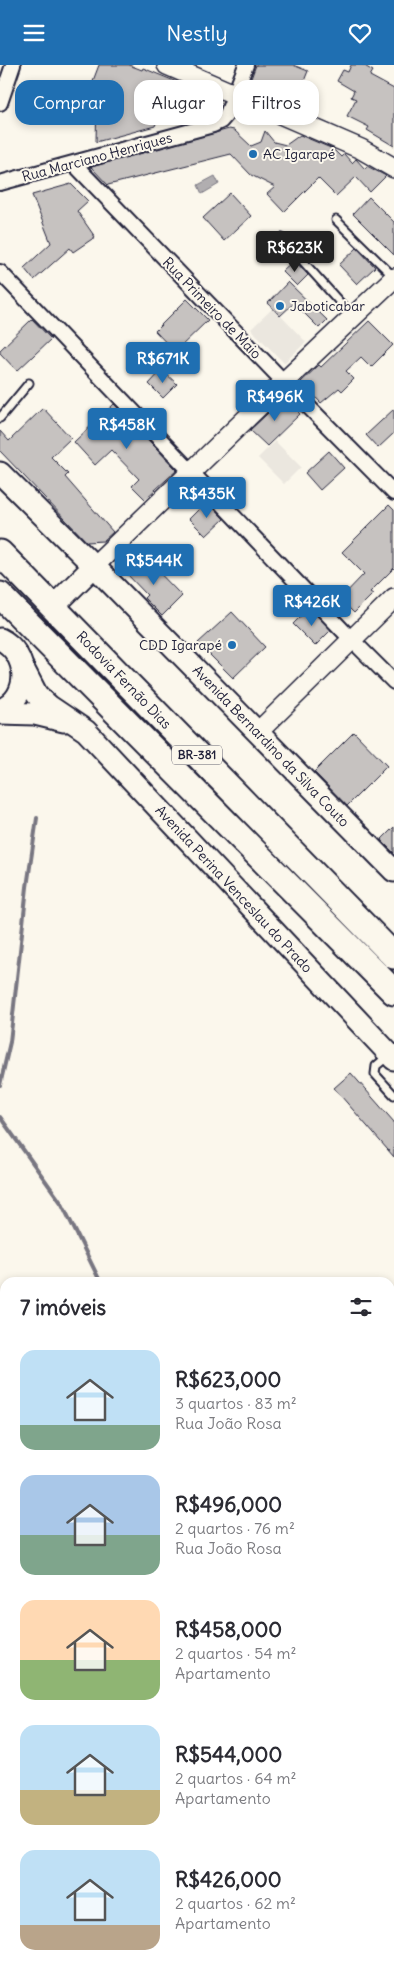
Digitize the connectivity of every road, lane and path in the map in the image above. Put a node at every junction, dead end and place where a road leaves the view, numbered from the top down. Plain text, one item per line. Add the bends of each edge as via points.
1 (13, 65) edge
2 (167, 65) edge
3 (246, 65) edge
4 (241, 80) edge
5 (233, 93) edge
6 (233, 101) edge
7 (0, 103) edge
8 (306, 125) edge
9 (74, 164) junction
10 (394, 168) edge
11 (0, 183) edge
12 (336, 220) dead end
13 (282, 238) dead end
14 (0, 272) edge
15 (394, 277) edge
16 (353, 317) junction
17 (284, 382) junction
18 (29, 383) dead end
19 (0, 418) edge
20 (192, 472) junction
21 (0, 473) edge
22 (394, 493) edge
23 (0, 543) edge
24 (0, 553) edge
25 (94, 566) junction
26 (0, 595) edge
27 (49, 597) junction
28 (394, 597) edge
29 (351, 639) junction
30 (13, 640) edge
31 (23, 668) junction
32 (394, 682) edge
33 (0, 712) edge
34 (72, 722) junction
35 (258, 732) junction
36 (394, 871) edge
37 (394, 956) edge
38 (394, 992) edge
39 (392, 1057) edge
40 (394, 1095) edge

1 - 7 street
2 - 5 main road
3 - 4 street, Rua Marciano Henriques
6 - 9 street, Rua Marciano Henriques via 227,114 213,125
8 - 10 main road via 361,149
9 - 11 street, Rua Marciano Henriques
9 - 17 street, Rua Primeiro de Maio
12 - 15 lane
13 - 16 lane
14 - 20 street
15 - 16 main road
16 - 17 main road
17 - 20 main road
17 - 22 street, Rua Primeiro de Maio
18 - 19 lane
20 - 25 main road
20 - 29 street
21 - 25 main road, Avenida Bernardino da Silva Couto
23 - 27 highway
24 - 27 highway, Rodovia Fernão Dias / BR-381
25 - 27 main road
25 - 35 main road, Avenida Bernardino da Silva Couto
26 - 38 highway, Rodovia Fernão Dias / BR-381
27 - 37 highway, Rodovia Fernão Dias / BR-381
28 - 29 main road
29 - 32 street
29 - 35 main road
30 - 31 main road, Avenida Perina Venceslau do Prado
31 - 33 main road via 20,691 14,701
31 - 34 main road, Avenida Perina Venceslau do Prado via 37,695
33 - 34 main road, Avenida Perina Venceslau do Prado via 35,714
34 - 39 main road, Avenida Perina Venceslau do Prado via 86,731
35 - 36 main road, Avenida Bernardino da Silva Couto
39 - 40 lane via 376,1066 375,1074

